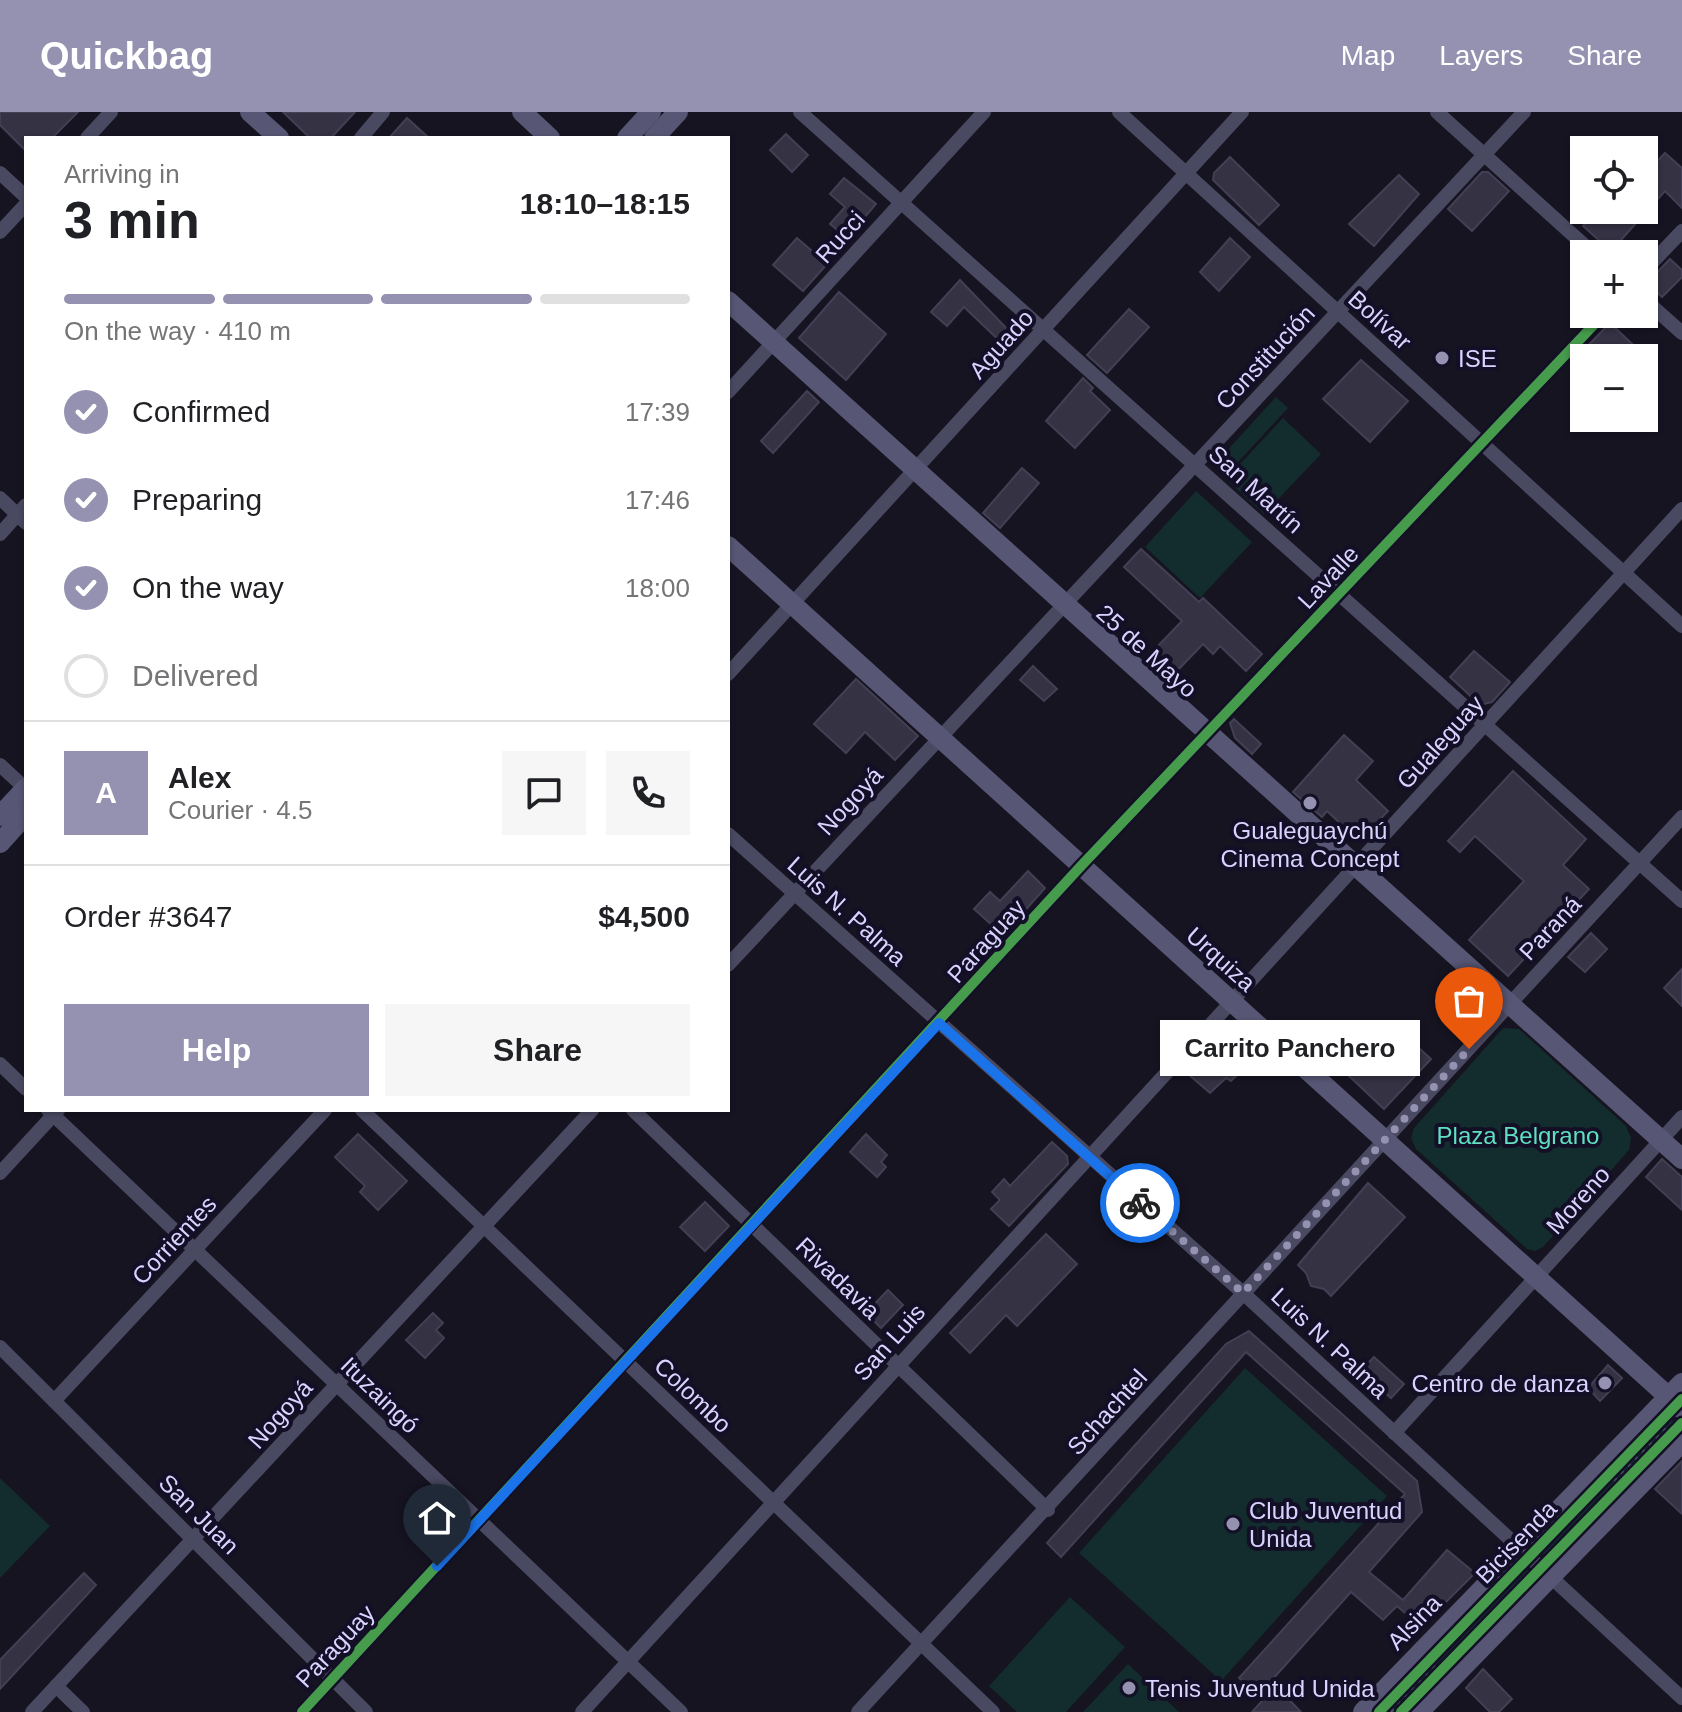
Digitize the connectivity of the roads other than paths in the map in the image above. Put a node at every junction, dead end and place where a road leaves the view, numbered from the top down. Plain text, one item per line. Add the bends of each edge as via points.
1 (111, 112) edge
2 (250, 112) edge
3 (383, 112) edge
4 (522, 112) edge
5 (651, 112) edge
6 (678, 112) edge
7 (800, 112) edge
8 (984, 112) edge
9 (1119, 112) edge
10 (1242, 112) edge
11 (1437, 112) edge
12 (1524, 112) edge
13 (89, 136) edge
14 (277, 136) edge
15 (363, 136) edge
16 (548, 136) edge
17 (629, 136) edge
18 (656, 136) edge
19 (1484, 155) junction
20 (0, 173) edge
21 (1186, 173) junction
22 (24, 195) edge
23 (901, 203) junction
24 (24, 206) edge
25 (1682, 231) edge
26 (0, 232) edge
27 (1578, 240) edge
28 (1658, 256) edge
29 (730, 303) edge
30 (1338, 311) junction
31 (1658, 312) edge
32 (1591, 328) edge
33 (1044, 329) junction
34 (1682, 333) edge
35 (774, 342) junction
36 (730, 390) edge
37 (1482, 443) junction
38 (1195, 464) junction
39 (916, 470) junction
40 (0, 498) edge
41 (1682, 509) edge
42 (23, 514) edge
43 (0, 534) edge
44 (730, 548) edge
45 (1624, 572) junction
46 (1341, 594) junction
47 (791, 603) junction
48 (1064, 604) junction
49 (1682, 626) edge
50 (730, 672) edge
51 (1486, 723) junction
52 (1209, 734) junction
53 (939, 738) junction
54 (0, 765) edge
55 (24, 787) edge
56 (24, 791) edge
57 (0, 816) edge
58 (24, 816) edge
59 (1682, 817) edge
60 (730, 836) edge
61 (0, 843) edge
62 (1640, 863) junction
63 (1081, 866) junction
64 (1359, 866) junction
65 (794, 893) junction
66 (1682, 901) edge
67 (730, 963) edge
68 (1231, 1003) junction
69 (1510, 1004) junction
70 (939, 1023) junction
71 (0, 1064) edge
72 (24, 1087) edge
73 (53, 1112) edge
74 (323, 1112) edge
75 (364, 1112) edge
76 (590, 1112) edge
77 (635, 1112) edge
78 (1682, 1117) edge
79 (1386, 1140) junction
80 (1661, 1141) junction
81 (1087, 1157) junction
82 (1682, 1159) edge
83 (0, 1173) edge
84 (752, 1225) junction
85 (484, 1227) junction
86 (195, 1250) junction
87 (1538, 1276) junction
88 (1243, 1293) junction
89 (0, 1347) edge
90 (626, 1362) junction
91 (897, 1366) junction
92 (336, 1384) junction
93 (54, 1401) junction
94 (1678, 1403) edge
95 (1394, 1433) junction
96 (1682, 1442) edge
97 (773, 1502) junction
98 (1048, 1510) junction
99 (479, 1520) junction
100 (194, 1540) junction
101 (1522, 1548) junction
102 (1552, 1577) junction
103 (921, 1643) junction
104 (628, 1661) junction
105 (332, 1679) junction
106 (56, 1686) junction
107 (1682, 1698) edge
108 (32, 1712) edge
109 (83, 1712) edge
110 (302, 1712) edge
111 (366, 1712) edge
112 (582, 1712) edge
113 (681, 1712) edge
114 (858, 1712) edge
115 (993, 1712) edge
116 (1363, 1712) edge
117 (1419, 1712) edge

1 - 13 street
2 - 14 street
3 - 15 street
4 - 16 street
5 - 17 street
6 - 18 street
7 - 23 street, San Martín
8 - 23 street, Rucci
9 - 21 street, Bolívar
10 - 21 street, Aguado
11 - 19 street
12 - 19 street, Constitución
19 - 27 street
19 - 30 street, Constitución
20 - 22 street
21 - 30 street, Bolívar
21 - 33 street, Aguado
23 - 33 street, San Martín
23 - 35 street, Rucci
24 - 26 street
25 - 28 street
29 - 35 street, 25 de Mayo
30 - 37 street, Bolívar
30 - 38 street, Constitución
31 - 34 street
32 - 37 street, Lavalle
33 - 38 street, San Martín
33 - 39 street, Aguado
35 - 36 street, Rucci
35 - 39 street, 25 de Mayo
37 - 45 street, Bolívar
37 - 46 street, Lavalle
38 - 46 street, San Martín
38 - 48 street, Constitución
39 - 47 street, Aguado
39 - 48 street, 25 de Mayo
40 - 42 street
41 - 45 street, Gualeguay
42 - 43 street
44 - 47 street, Urquiza
45 - 49 street, Bolívar
45 - 51 street, Gualeguay
46 - 51 street, San Martín
46 - 52 street, Lavalle
47 - 50 street
47 - 53 street, Urquiza
48 - 52 street, 25 de Mayo
48 - 53 street, Constitución
51 - 62 street, San Martín
51 - 64 street, Gualeguay
52 - 63 street, Lavalle
52 - 64 street, 25 de Mayo
53 - 63 street, Urquiza
53 - 65 street, Nogoyá
54 - 55 street
56 - 57 street
58 - 61 street
59 - 62 street, Paraná
60 - 65 street, Luis N. Palma
62 - 66 street, San Martín
62 - 69 street, Paraná
63 - 68 street, Urquiza
63 - 70 street, Paraguay
64 - 68 street, Gualeguay
64 - 69 street, 25 de Mayo
65 - 67 street, Nogoyá
65 - 70 street, Luis N. Palma
68 - 79 street, Urquiza
68 - 81 street, San Luis
69 - 79 street, Paraná
69 - 80 street, 25 de Mayo
70 - 81 street, Luis N. Palma
70 - 84 street, Paraguay
71 - 72 street
73 - 83 street
73 - 86 street, Ituzaingó
74 - 86 street, Corrientes
75 - 85 street, Colombo
76 - 85 street, Nogoyá
77 - 84 street, Rivadavia
78 - 80 street, Moreno
79 - 87 street, Urquiza
79 - 88 street, Schachtel
80 - 82 street, 25 de Mayo
80 - 87 street, Moreno
81 - 88 street, Luis N. Palma
81 - 91 street, San Luis
84 - 90 street, Paraguay
84 - 91 street, Rivadavia
85 - 90 street, Colombo
85 - 92 street, Nogoyá
86 - 92 street, Ituzaingó
86 - 93 street, Corrientes
87 - 94 street, Urquiza
87 - 95 street, Moreno
88 - 95 street, Luis N. Palma
88 - 98 street, Schachtel
89 - 93 street, San Juan
90 - 97 street, Colombo
90 - 99 street, Paraguay
91 - 97 street, San Luis
91 - 98 street, Rivadavia
92 - 99 street, Ituzaingó
92 - 100 street, Nogoyá
93 - 100 street, San Juan
94 - 101 street, Alsina
95 - 101 street, Luis N. Palma
96 - 102 street
97 - 103 street, Colombo
97 - 104 street, San Luis
98 - 103 street, Schachtel
99 - 104 street, Ituzaingó
99 - 105 street, Paraguay
100 - 105 street, San Juan
100 - 106 street, Nogoyá
101 - 102 street, Luis N. Palma
101 - 116 street, Alsina
102 - 107 street, Luis N. Palma
102 - 117 street
103 - 114 street, Schachtel
103 - 115 street, Colombo
104 - 112 street, San Luis
104 - 113 street, Ituzaingó
105 - 110 street, Paraguay
105 - 111 street, San Juan
106 - 108 street, Nogoyá
106 - 109 street

